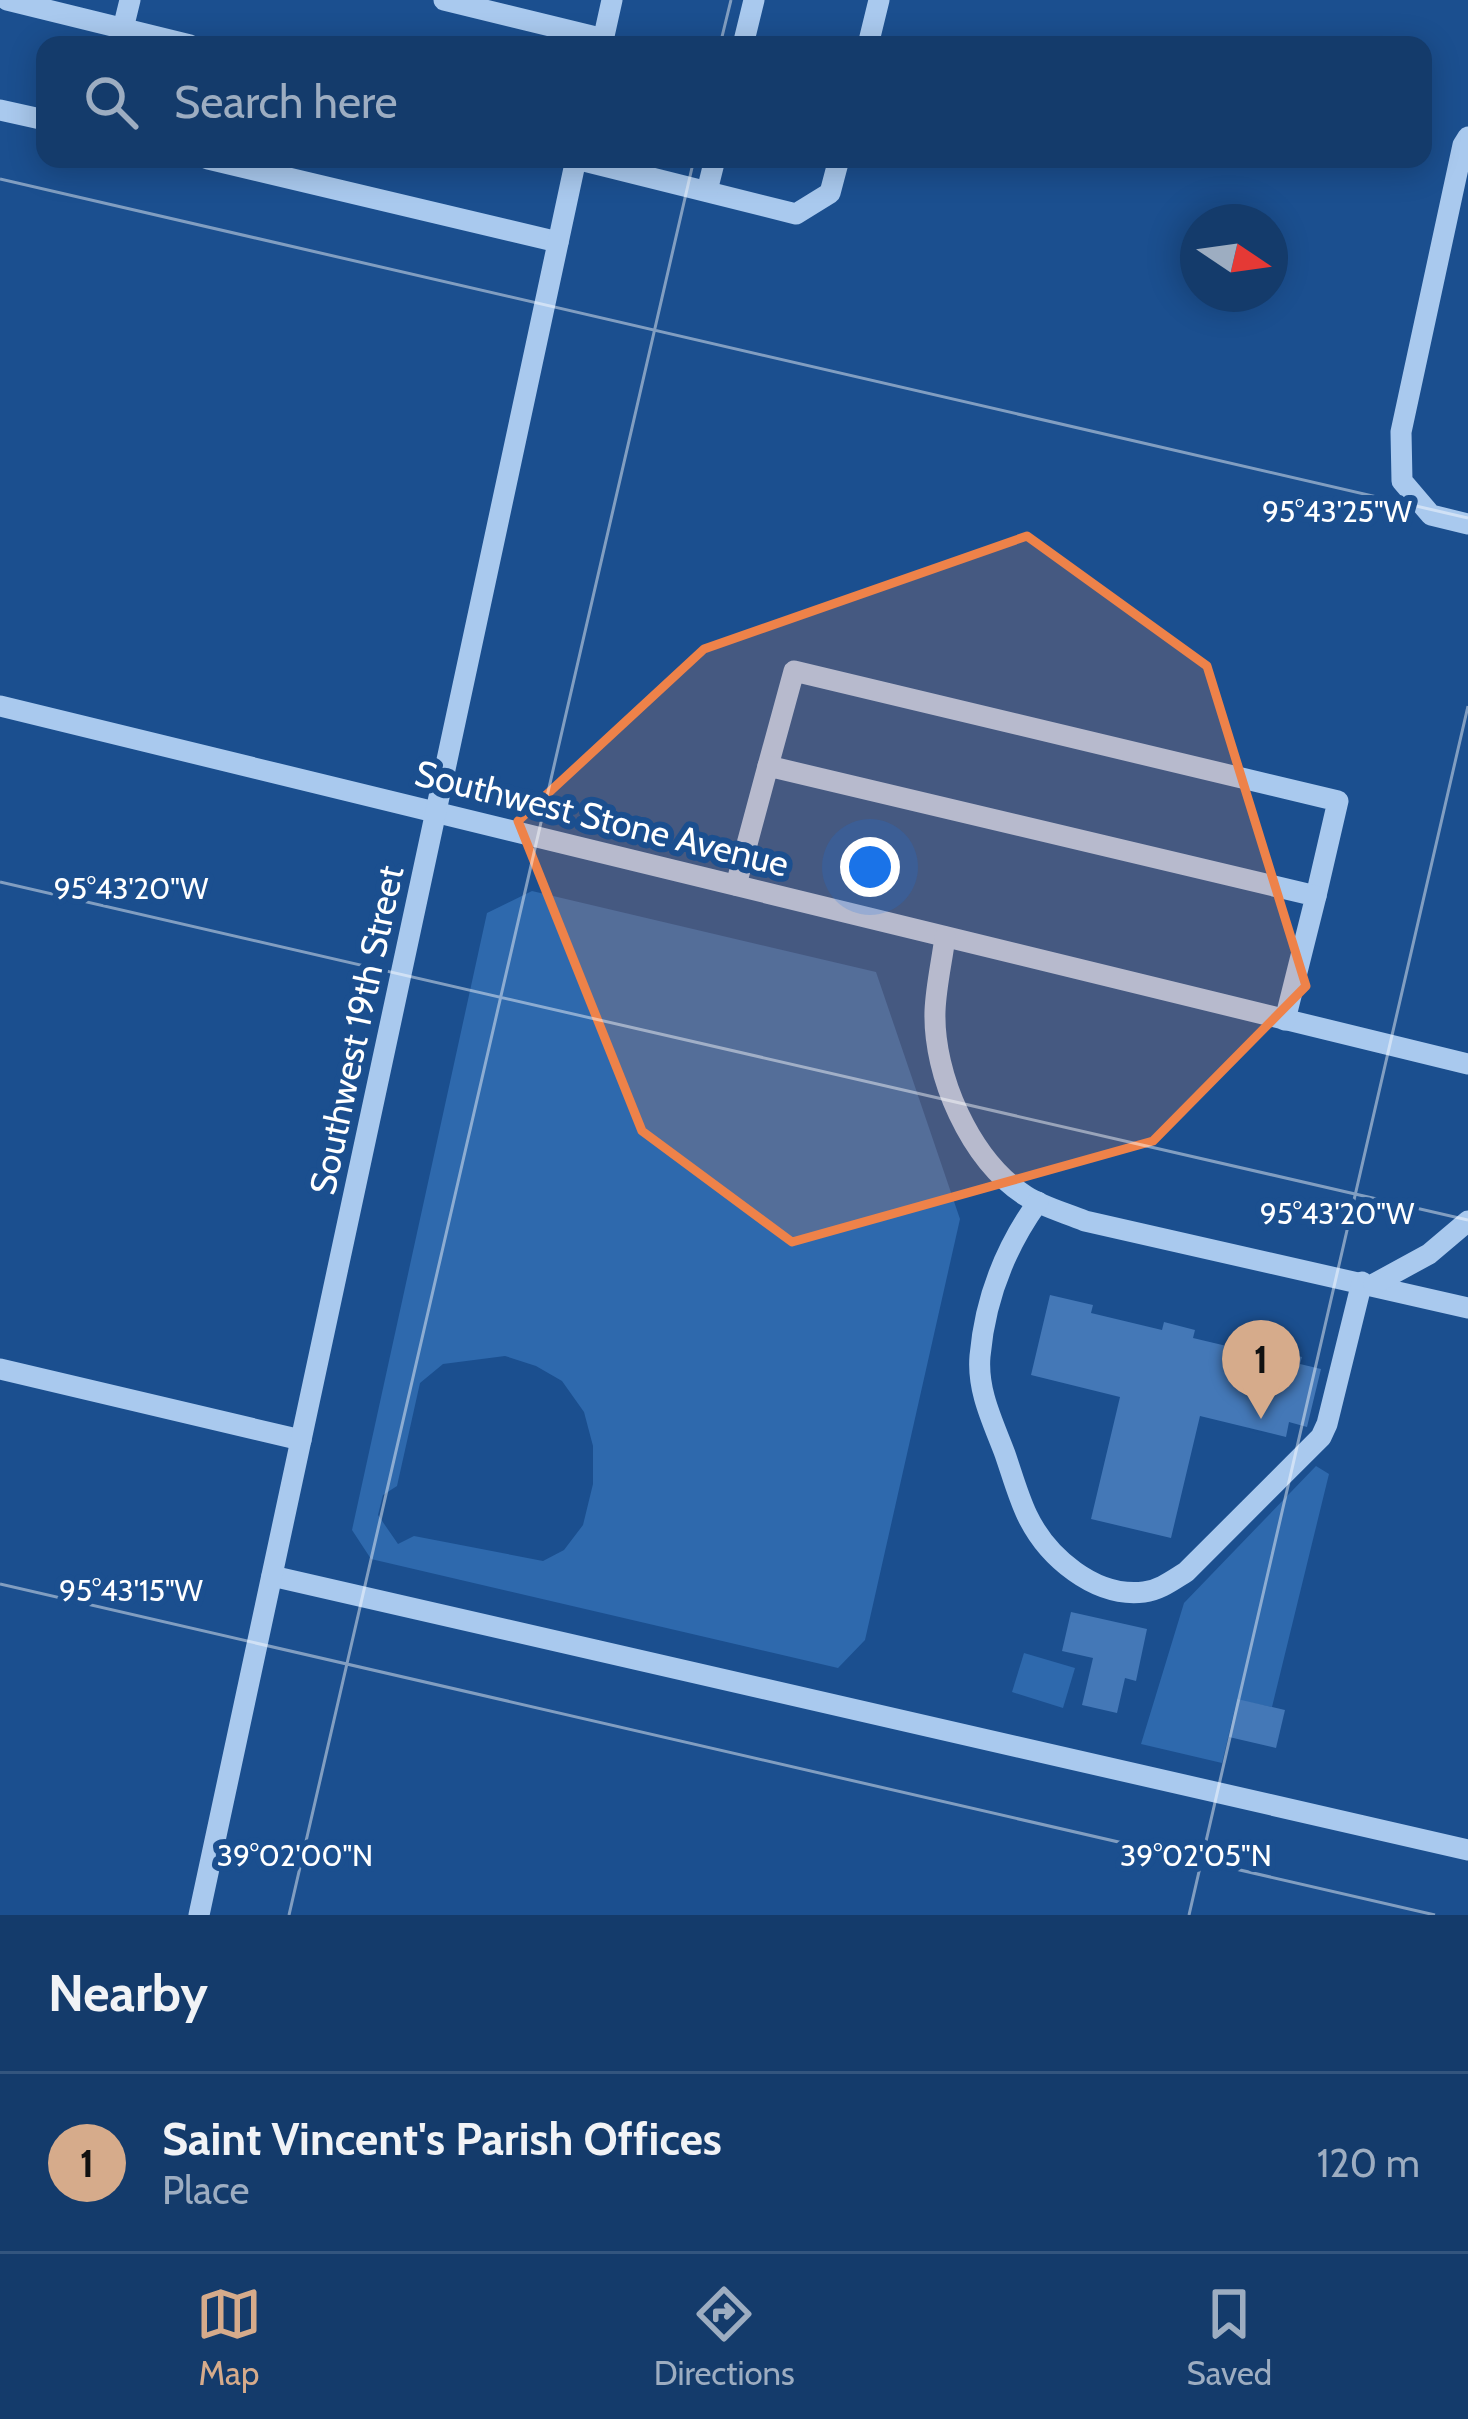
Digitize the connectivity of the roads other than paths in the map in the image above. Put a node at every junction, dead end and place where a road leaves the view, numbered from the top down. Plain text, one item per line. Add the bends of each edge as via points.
1 (7, 0) edge
2 (130, 0) edge
3 (444, 0) edge
4 (612, 0) edge
5 (754, 0) edge
6 (880, 0) edge
7 (118, 36) edge
8 (121, 36) edge
9 (580, 36) edge
10 (604, 36) edge
11 (745, 36) edge
12 (870, 36) edge
13 (0, 110) edge
14 (36, 118) edge
15 (1468, 137) edge
16 (246, 168) edge
17 (574, 168) edge
18 (613, 168) edge
19 (713, 168) edge
20 (836, 168) edge
21 (707, 191) junction
22 (558, 242) junction
23 (1468, 524) edge
24 (0, 706) edge
25 (767, 766) junction
26 (438, 811) junction
27 (736, 885) junction
28 (1316, 896) junction
29 (945, 937) junction
30 (1285, 1019) junction
31 (1468, 1064) edge
32 (1038, 1202) junction
33 (1468, 1221) edge
34 (1368, 1283) junction
35 (1468, 1308) edge
36 (0, 1369) edge
37 (302, 1440) junction
38 (272, 1576) junction
39 (1468, 1850) edge
40 (199, 1915) edge

1 - 7 street
2 - 8 street
3 - 9 street
4 - 10 street
5 - 11 street
6 - 12 street
13 - 14 street
15 - 23 street via 1402,432 1402,482 1431,515
16 - 22 street
17 - 22 street, Southwest 19th Street
18 - 21 street
19 - 21 street
20 - 21 street via 830,193 796,214
22 - 26 street, Southwest 19th Street
24 - 26 street, Southwest Stone Avenue
25 - 27 street
25 - 28 street
25 - 28 street via 794,671 1338,801
26 - 27 street, Southwest Stone Avenue
26 - 37 street, Southwest 19th Street
27 - 29 street, Southwest Stone Avenue
28 - 30 street
29 - 30 street, Southwest Stone Avenue
29 - 32 street via 935,1013 946,1080 980,1147 1006,1180
30 - 31 street, Southwest Stone Avenue
32 - 34 street via 1085,1221
32 - 34 street via 994,1286 980,1357 982,1394 1028,1517 1055,1556 1108,1586 1140,1593 1186,1571 1321,1437
33 - 34 street via 1429,1254
34 - 35 street
36 - 37 street
37 - 38 street, Southwest 19th Street
38 - 39 street
38 - 40 street, Southwest 19th Street

